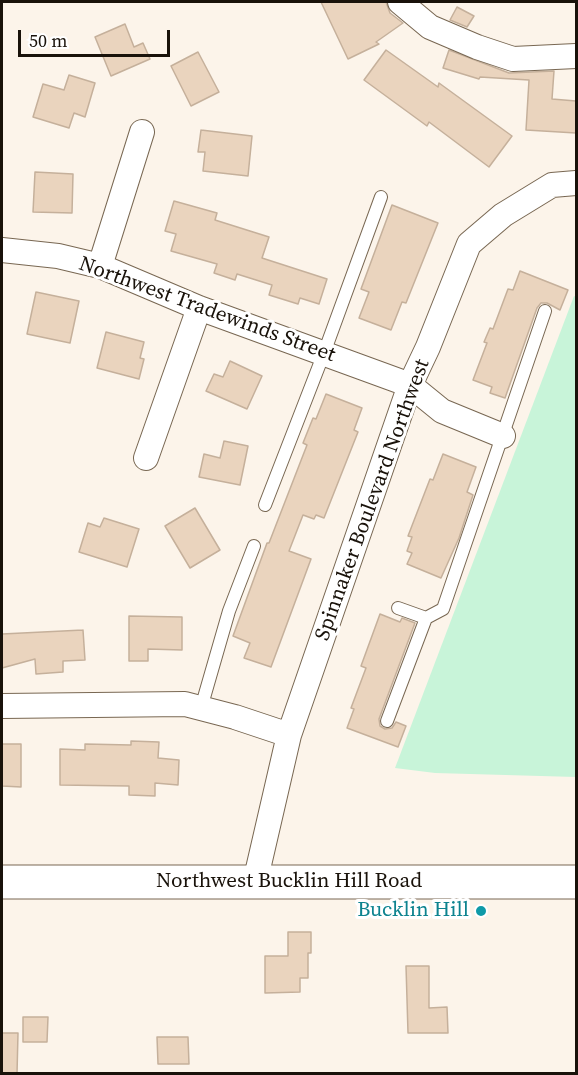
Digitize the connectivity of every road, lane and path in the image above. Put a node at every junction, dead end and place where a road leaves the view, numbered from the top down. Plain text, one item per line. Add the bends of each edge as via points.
1 (400, 2) edge
2 (576, 56) edge
3 (142, 132) dead end
4 (576, 183) edge
5 (381, 197) dead end
6 (2, 250) edge
7 (100, 266) junction
8 (199, 308) junction
9 (545, 311) dead end
10 (324, 353) junction
11 (410, 385) junction
12 (503, 436) junction
13 (146, 458) dead end
14 (264, 505) dead end
15 (254, 546) dead end
16 (398, 608) dead end
17 (426, 618) junction
18 (2, 706) edge
19 (201, 708) junction
20 (387, 721) dead end
21 (289, 735) junction
22 (2, 882) edge
23 (255, 882) junction
24 (576, 882) edge

1 - 2 street via 429,27 504,56
3 - 7 street
4 - 11 street, Spinnaker Boulevard Northwest via 552,185 503,215 469,244
5 - 10 lane
6 - 7 street, Northwest Tradewinds Street via 58,256
7 - 8 street, Northwest Tradewinds Street
8 - 10 street, Northwest Tradewinds Street
8 - 13 street
9 - 12 lane
10 - 11 street, Northwest Tradewinds Street
10 - 14 lane
11 - 12 street, Northwest Tradewinds Street via 442,411
11 - 21 street, Spinnaker Boulevard Northwest
12 - 17 lane via 443,609
15 - 19 lane via 229,611
16 - 17 lane
17 - 20 lane
18 - 19 street via 185,704
19 - 21 street
21 - 23 street, Spinnaker Boulevard Northwest
22 - 23 main road, Northwest Bucklin Hill Road
23 - 24 main road, Northwest Bucklin Hill Road

